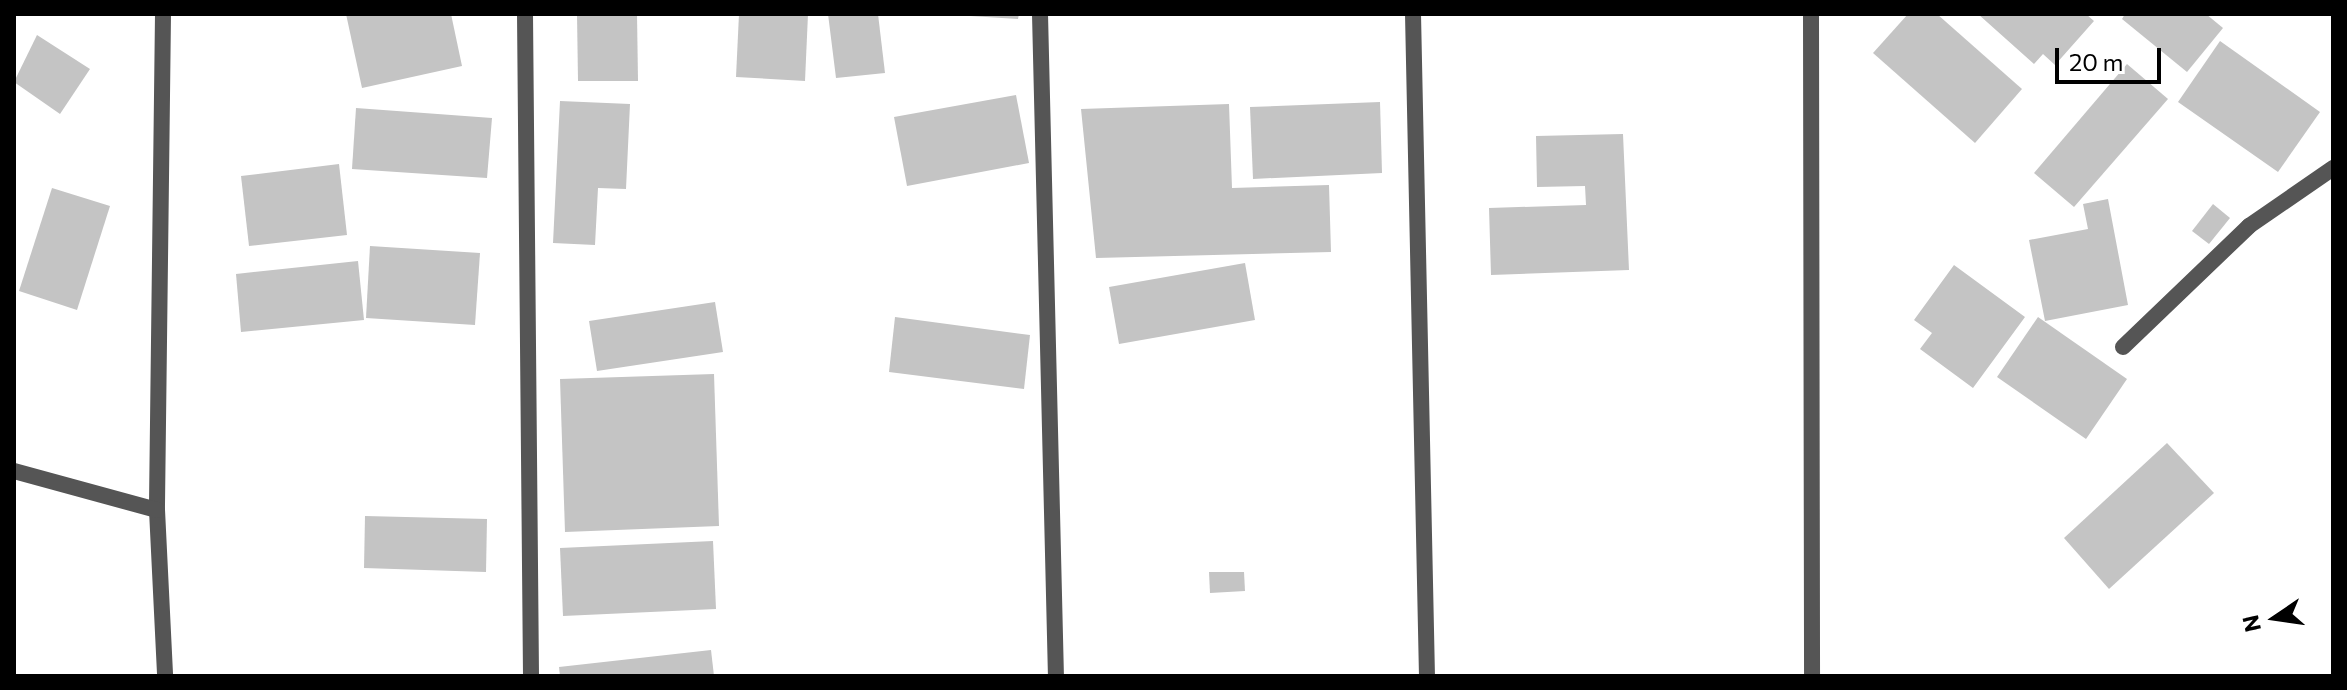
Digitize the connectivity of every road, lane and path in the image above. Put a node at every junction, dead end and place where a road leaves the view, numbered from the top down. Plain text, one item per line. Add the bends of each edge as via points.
1 (163, 14) edge
2 (525, 14) edge
3 (1040, 14) edge
4 (1413, 14) edge
5 (1811, 14) edge
6 (2333, 168) edge
7 (2123, 347) dead end
8 (14, 471) edge
9 (157, 510) junction
10 (165, 676) edge
11 (531, 676) edge
12 (1056, 676) edge
13 (1427, 676) edge
14 (1812, 676) edge

1 - 9 street
2 - 11 street
3 - 12 street
4 - 13 street
5 - 14 street
6 - 7 street via 2249,226
8 - 9 street
9 - 10 street

